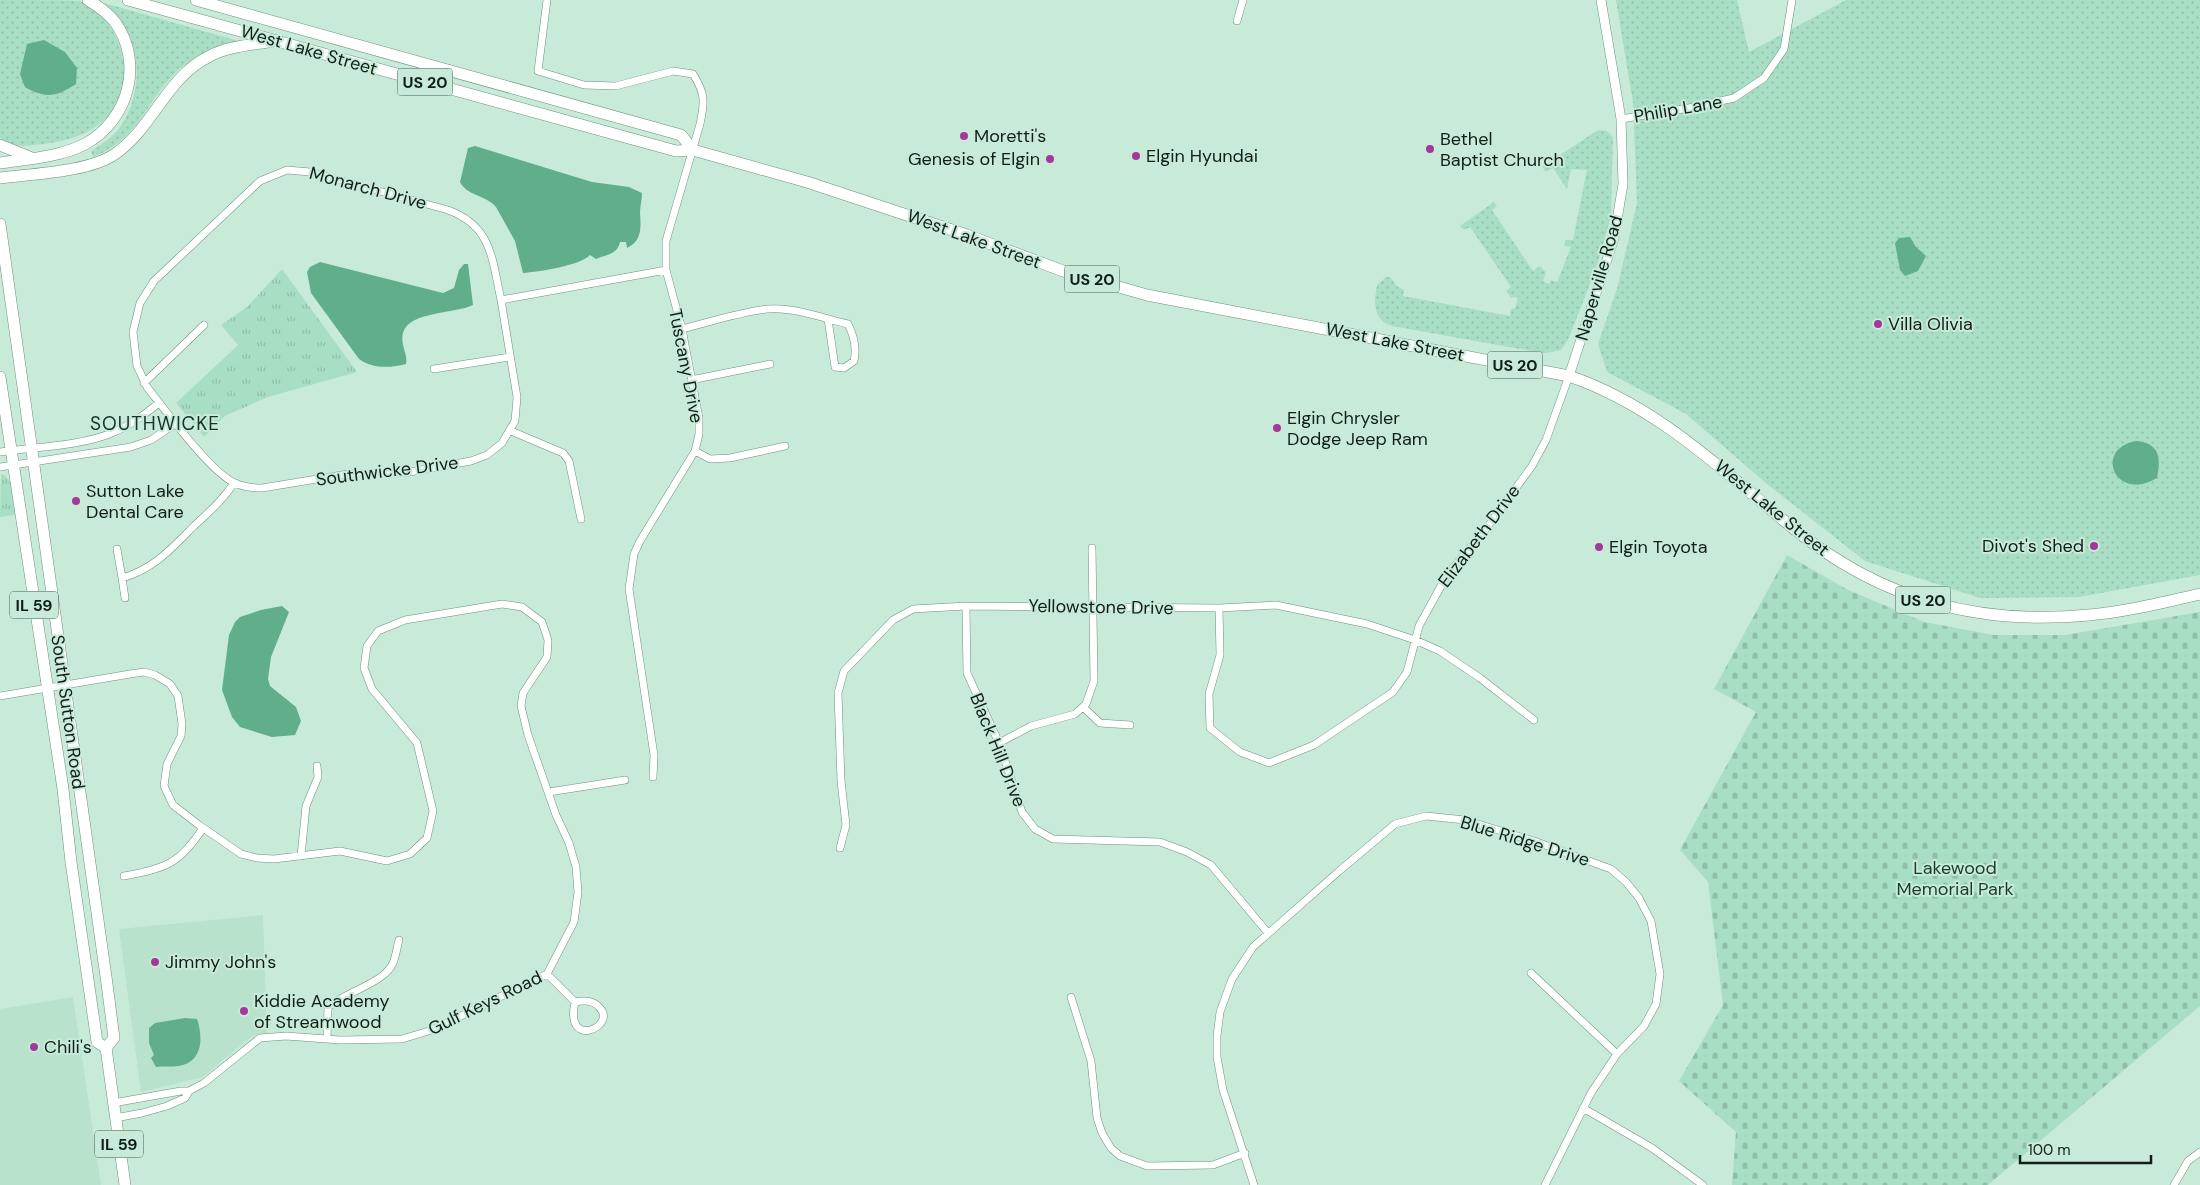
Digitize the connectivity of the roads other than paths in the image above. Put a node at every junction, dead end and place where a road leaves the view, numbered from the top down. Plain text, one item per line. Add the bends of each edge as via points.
1 (88, 0) edge
2 (128, 0) edge
3 (196, 0) edge
4 (213, 0) edge
5 (546, 0) edge
6 (1243, 0) edge
7 (1601, 0) edge
8 (1792, 0) edge
9 (227, 8) junction
10 (1237, 21) dead end
11 (275, 40) junction
12 (1620, 119) junction
13 (0, 145) edge
14 (693, 150) junction
15 (33, 158) junction
16 (0, 164) edge
17 (0, 178) edge
18 (0, 224) edge
19 (666, 270) junction
20 (501, 300) junction
21 (828, 319) junction
22 (204, 326) dead end
23 (682, 329) junction
24 (510, 357) junction
25 (770, 364) dead end
26 (434, 369) dead end
27 (1569, 376) junction
28 (0, 377) edge
29 (692, 380) junction
30 (144, 383) junction
31 (159, 403) junction
32 (176, 422) junction
33 (511, 431) junction
34 (93, 439) junction
35 (785, 446) dead end
36 (32, 448) junction
37 (695, 451) junction
38 (5, 452) edge
39 (95, 453) junction
40 (34, 462) junction
41 (13, 466) junction
42 (0, 467) edge
43 (234, 483) junction
44 (581, 519) dead end
45 (1092, 548) dead end
46 (117, 549) dead end
47 (122, 578) junction
48 (2200, 594) edge
49 (125, 598) dead end
50 (966, 606) junction
51 (1092, 606) junction
52 (1220, 608) junction
53 (1415, 640) junction
54 (56, 687) junction
55 (0, 696) edge
56 (1083, 707) junction
57 (1534, 720) dead end
58 (1130, 725) dead end
59 (999, 742) junction
60 (318, 766) dead end
61 (653, 777) dead end
62 (625, 780) dead end
63 (549, 792) junction
64 (203, 828) junction
65 (840, 848) dead end
66 (301, 856) junction
67 (124, 876) dead end
68 (1268, 933) junction
69 (398, 940) dead end
70 (1532, 973) dead end
71 (547, 974) junction
72 (1071, 998) dead end
73 (575, 1002) junction
74 (327, 1040) junction
75 (106, 1048) junction
76 (1617, 1054) junction
77 (189, 1091) junction
78 (113, 1103) junction
79 (1583, 1108) junction
80 (116, 1118) junction
81 (2200, 1152) edge
82 (1245, 1153) junction
83 (125, 1185) edge
84 (1254, 1185) edge
85 (1545, 1185) edge
86 (1703, 1185) edge
87 (2174, 1185) edge

1 - 15 main road via 114,22 126,44 130,78 126,97 107,127 87,143 65,152
2 - 11 main road, West Lake Street / US 20
3 - 9 main road, West Lake Street / US 20
4 - 9 main road
5 - 14 street, Tuscany Drive via 538,71 584,85 616,86 673,71 693,74 703,90 704,107
6 - 10 street
7 - 12 street, Naperville Road
8 - 12 street, Philip Lane via 1784,49 1764,78 1734,98
9 - 14 main road, West Lake Street / US 20 via 681,135
11 - 14 main road, West Lake Street / US 20 via 676,151
11 - 17 main road via 230,49 197,63 168,91 136,138 97,163
12 - 27 street, Naperville Road via 1622,184 1614,238
13 - 15 main road
14 - 19 street, Tuscany Drive via 666,241
14 - 27 main road, West Lake Street / US 20 via 807,182 1063,270 1147,295
15 - 16 main road
18 - 36 main road, South Sutton Road / IL 59
19 - 20 street
19 - 23 street, Tuscany Drive
20 - 24 street, Southwicke Drive
20 - 30 street, Monarch Drive via 487,242 469,219 448,210 310,172 287,170 260,181 147,291 133,332 135,356
21 - 21 street via 848,324 854,335 854,361 844,368 835,367
21 - 23 street via 769,309
22 - 30 street
23 - 29 street, Tuscany Drive
24 - 26 street
24 - 33 street, Southwicke Drive via 517,397
25 - 29 street
27 - 48 main road, West Lake Street / US 20 via 1634,404 1704,452 1794,529 1848,568 1913,597 1985,614 2045,617 2092,615
27 - 53 street, Elizabeth Drive via 1546,440 1532,466 1447,575 1418,626
28 - 38 main road, South Sutton Road / IL 59
29 - 37 street, Tuscany Drive via 699,418
30 - 31 street, Monarch Drive
31 - 32 street, Southwicke Drive
31 - 34 street via 133,423
32 - 39 street via 152,440
32 - 43 street, Southwicke Drive via 212,465
33 - 43 street, Southwicke Drive via 494,450 471,461 404,473 354,473 262,488
33 - 44 street via 563,453 569,461
34 - 36 street
34 - 39 street
35 - 37 street via 730,458 710,459
36 - 38 street
36 - 40 main road, South Sutton Road / IL 59
37 - 61 street, Tuscany Drive via 640,541 631,571 629,589 654,755
38 - 41 main road, South Sutton Road / IL 59
39 - 40 street
40 - 41 street
40 - 54 main road, South Sutton Road / IL 59
41 - 42 street
41 - 54 main road, South Sutton Road / IL 59
43 - 47 street via 225,497 177,546 148,567
45 - 51 street
46 - 47 street
47 - 49 street
50 - 51 street, Yellowstone Drive
50 - 59 street, Black Hill Drive via 967,673
50 - 65 street, Yellowstone Drive via 913,609 893,620 844,671 838,693 846,825
51 - 52 street, Yellowstone Drive
51 - 56 street via 1094,681
52 - 53 street, Yellowstone Drive via 1276,605 1367,624
52 - 53 street, Elizabeth Drive via 1220,656 1208,694 1210,728 1240,752 1269,764 1314,745 1393,692 1407,672
53 - 57 street, Yellowstone Drive via 1480,678
54 - 55 street, Gulf Keys Road
54 - 64 street, Gulf Keys Road via 144,672 155,674 170,684 178,696 182,724 181,736 167,764 164,786 173,804
54 - 75 main road, South Sutton Road / IL 59 via 97,1042
54 - 75 main road, South Sutton Road / IL 59 via 114,1038
56 - 58 street via 1100,723
56 - 59 street via 1075,714 1031,726
59 - 68 street, Black Hill Drive via 1022,812 1035,830 1053,839 1160,842 1187,852 1211,865
60 - 66 street via 318,777 306,806
62 - 63 street
63 - 66 street, Gulf Keys Road via 521,706 522,693 547,657 548,640 542,622 522,607 502,604 405,620 378,631 367,646 364,668 372,689 416,743 433,812 426,838 410,854 387,861 340,851
63 - 71 street, Gulf Keys Road via 574,859 578,892 574,922
64 - 66 street, Gulf Keys Road via 241,854 274,859
64 - 67 street via 190,848 176,860 159,869
68 - 76 street, Blue Ridge Drive via 1395,824 1426,816 1465,820 1534,841 1611,869 1639,898 1651,921 1660,990 1644,1026
68 - 82 street, Blue Ridge Drive via 1244,957 1232,979 1220,1012 1217,1036 1223,1090
69 - 74 street via 393,964 384,975 338,998 328,1007
70 - 76 street
71 - 73 street
71 - 74 street, Gulf Keys Road via 432,1030 410,1037
72 - 82 street via 1091,1061 1097,1118 1111,1148 1120,1156 1147,1166 1213,1165
73 - 73 street via 584,1000 598,1006 604,1019 600,1025 593,1030 577,1028 572,1014
74 - 77 street, Gulf Keys Road via 286,1036 260,1038 204,1083
75 - 78 main road, South Sutton Road / IL 59
76 - 79 street, Blue Ridge Drive
77 - 78 street, Gulf Keys Road
77 - 80 street, Gulf Keys Road via 185,1098 167,1106
78 - 80 main road, South Sutton Road / IL 59
79 - 85 street, Blue Ridge Drive
79 - 86 street via 1652,1148
80 - 83 main road, South Sutton Road / IL 59
81 - 87 street via 2188,1161
82 - 84 street, Blue Ridge Drive

